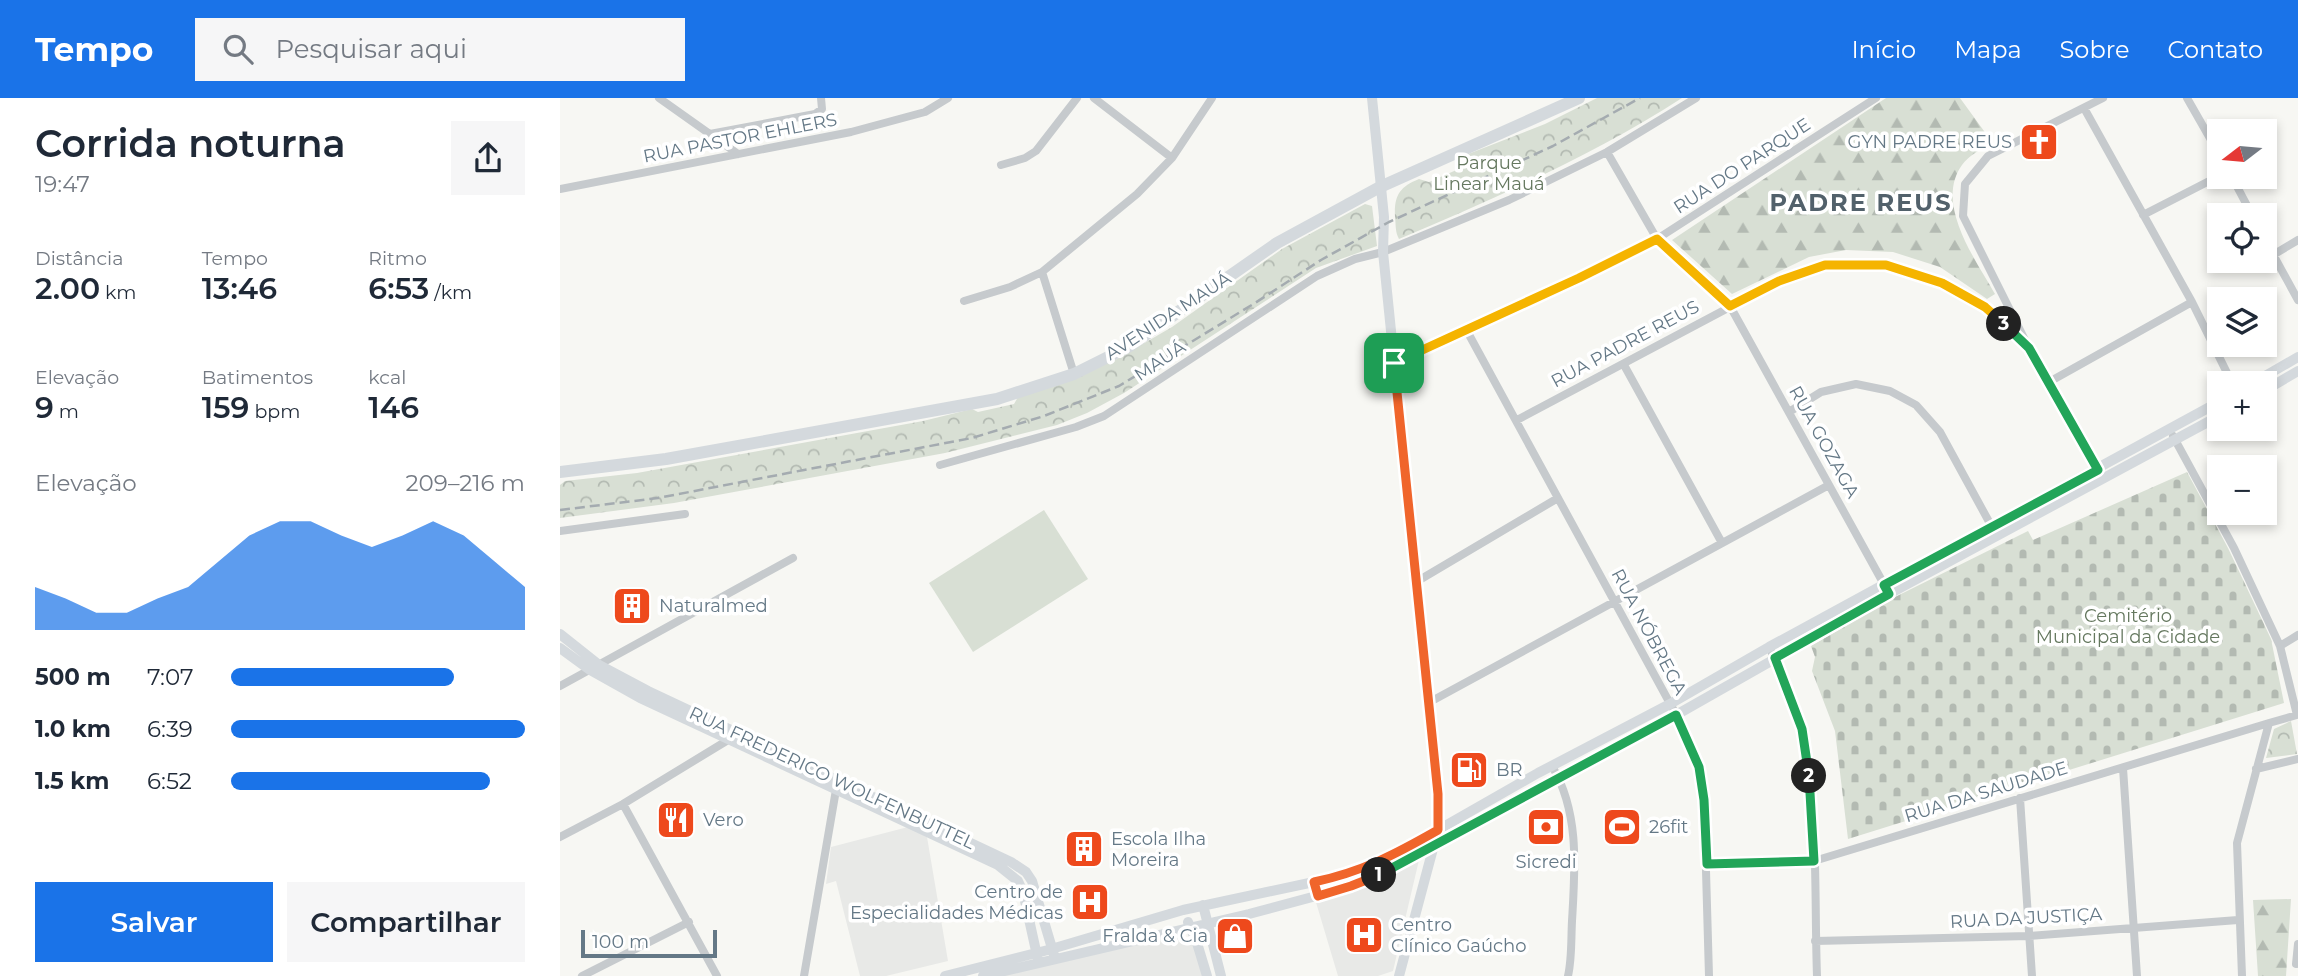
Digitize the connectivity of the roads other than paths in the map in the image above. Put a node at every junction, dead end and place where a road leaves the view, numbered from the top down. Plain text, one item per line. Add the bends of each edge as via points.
1 (659, 98) edge
2 (948, 98) edge
3 (1077, 98) edge
4 (1094, 98) edge
5 (1212, 98) edge
6 (1372, 98) edge
7 (1579, 98) edge
8 (1696, 98) edge
9 (1876, 98) edge
10 (2103, 98) edge
11 (2187, 98) edge
12 (822, 99) edge
13 (1866, 101) edge
14 (2084, 108) junction
15 (2207, 133) edge
16 (710, 134) junction
17 (1607, 152) junction
18 (737, 154) junction
19 (1172, 158) junction
20 (1001, 165) dead end
21 (2207, 182) edge
22 (1380, 187) junction
23 (560, 189) edge
24 (2143, 215) junction
25 (1657, 239) junction
26 (2298, 240) edge
27 (1383, 253) junction
28 (2277, 253) edge
29 (2277, 262) edge
30 (1042, 272) junction
31 (2298, 300) edge
32 (964, 301) dead end
33 (2192, 302) junction
34 (1730, 306) junction
35 (1467, 331) junction
36 (2029, 348) junction
37 (2298, 357) edge
38 (1394, 363) junction
39 (1624, 365) junction
40 (2226, 371) edge
41 (2274, 371) edge
42 (2298, 371) edge
43 (1074, 374) junction
44 (2049, 382) junction
45 (2277, 383) edge
46 (2207, 408) edge
47 (1790, 412) junction
48 (1517, 420) junction
49 (2207, 423) edge
50 (2169, 429) junction
51 (2175, 440) junction
52 (2138, 453) junction
53 (940, 464) dead end
54 (560, 472) edge
55 (2100, 474) junction
56 (1829, 485) junction
57 (1558, 498) junction
58 (685, 514) dead end
59 (560, 531) edge
60 (1994, 531) junction
61 (1722, 543) junction
62 (793, 558) dead end
63 (1416, 582) junction
64 (1887, 590) junction
65 (1615, 601) junction
66 (560, 634) edge
67 (2298, 635) edge
68 (2280, 646) junction
69 (560, 648) edge
70 (1772, 652) junction
71 (594, 667) junction
72 (1737, 673) junction
73 (1705, 684) junction
74 (560, 686) edge
75 (1712, 694) junction
76 (1428, 703) junction
77 (1670, 704) junction
78 (1676, 715) junction
79 (2297, 719) edge
80 (2269, 723) junction
81 (1624, 728) junction
82 (733, 737) junction
83 (1631, 740) junction
84 (1582, 750) junction
85 (2298, 759) edge
86 (1589, 762) junction
87 (1552, 766) junction
88 (2123, 768) junction
89 (2256, 769) junction
90 (1559, 778) junction
91 (837, 786) junction
92 (1515, 787) junction
93 (2020, 798) junction
94 (1522, 799) junction
95 (623, 804) junction
96 (1469, 813) junction
97 (1476, 824) junction
98 (1438, 830) junction
99 (935, 831) junction
100 (560, 837) edge
101 (1434, 846) junction
102 (1814, 861) junction
103 (1389, 864) junction
104 (1707, 864) junction
105 (1314, 882) junction
106 (1280, 890) junction
107 (1318, 896) junction
108 (1284, 904) junction
109 (1203, 905) junction
110 (1183, 910) junction
111 (2238, 920) junction
112 (689, 922) junction
113 (1207, 922) junction
114 (1190, 926) junction
115 (1119, 929) junction
116 (2134, 929) junction
117 (2029, 936) junction
118 (1815, 941) junction
119 (1122, 942) junction
120 (2298, 944) edge
121 (1054, 954) junction
122 (1038, 958) junction
123 (2296, 964) edge
124 (582, 976) edge
125 (717, 976) edge
126 (804, 976) edge
127 (945, 976) edge
128 (983, 976) edge
129 (1207, 976) edge
130 (1221, 976) edge
131 (1399, 976) edge
132 (1568, 976) edge
133 (1709, 976) edge
134 (1817, 976) edge
135 (2032, 976) edge
136 (2137, 976) edge
137 (2242, 976) edge

1 - 16 street
2 - 18 street, RUA PASTOR EHLERS via 925,112 851,132
3 - 20 street via 1036,151
4 - 19 street
5 - 19 street
6 - 22 main road
7 - 22 main road, AVENIDA MAUÁ
8 - 17 street
9 - 13 street, RUA DO PARQUE
10 - 14 street
11 - 15 street
12 - 16 street via 822,109 816,114
13 - 25 street, RUA DO PARQUE
14 - 24 street
14 - 36 street via 1988,156 1965,184 1963,216
16 - 18 street
17 - 25 street, RUA GOZAGA
17 - 27 street via 1510,200
18 - 23 street, RUA PASTOR EHLERS
19 - 30 street via 1137,194
21 - 24 street
22 - 27 main road
22 - 43 main road, AVENIDA MAUÁ via 1277,243 1128,347
24 - 33 street
25 - 34 street, RUA GOZAGA
25 - 35 street, RUA DO PARQUE
26 - 28 street
27 - 38 main road
27 - 53 street, MAUÁ via 1355,259 1317,276 1104,415
29 - 31 street
30 - 32 street
30 - 43 street
33 - 40 street
33 - 44 street
34 - 36 street, RUA PADRE REUS via 1779,281 1825,265 1886,265 1942,283 1985,307
34 - 39 street, RUA PADRE REUS
34 - 47 street, RUA GOZAGA
35 - 38 street, RUA DO PARQUE
35 - 48 street, RUA NÓBREGA
36 - 44 street, RUA PADRE REUS
37 - 41 main road
38 - 63 main road
39 - 48 street, RUA PADRE REUS
39 - 61 street
42 - 45 main road
43 - 54 main road, AVENIDA MAUÁ via 997,399 666,459
44 - 55 street, RUA PADRE REUS
46 - 50 main road
47 - 56 street, RUA GOZAGA
47 - 60 street via 1821,392 1856,384 1890,391 1916,405 1940,432
48 - 57 street, RUA NÓBREGA
49 - 51 main road
50 - 51 street
50 - 52 main road
51 - 52 main road
51 - 68 street via 2234,548
52 - 55 main road
55 - 60 main road
56 - 61 street
56 - 64 street, RUA GOZAGA
57 - 63 street
57 - 65 street, RUA NÓBREGA
58 - 59 street
60 - 64 main road
61 - 65 street
62 - 71 street
63 - 76 main road
64 - 70 main road
65 - 76 street
65 - 77 street, RUA NÓBREGA
66 - 71 main road, RUA FREDERICO WOLFENBUTTEL
67 - 68 street
68 - 79 street
69 - 71 main road, RUA FREDERICO WOLFENBUTTEL
70 - 72 main road
70 - 102 street via 1802,729 1811,785
71 - 74 street
71 - 82 main road, RUA FREDERICO WOLFENBUTTEL
72 - 73 main road
72 - 75 main road
73 - 75 main road
73 - 77 main road
75 - 78 main road
76 - 98 main road
77 - 78 street, RUA NÓBREGA
77 - 81 main road
78 - 83 main road
78 - 104 street, RUA NÓBREGA via 1699,767
79 - 80 street, RUA DA SAUDADE
80 - 88 street, RUA DA SAUDADE
80 - 89 street
81 - 83 main road
81 - 84 main road
82 - 91 main road, RUA FREDERICO WOLFENBUTTEL
82 - 95 street
83 - 86 main road
84 - 86 main road
84 - 87 main road
85 - 89 street
86 - 90 main road
87 - 90 street
87 - 92 main road
88 - 93 street, RUA DA SAUDADE
88 - 116 street
89 - 111 street via 2237,844
90 - 94 main road
90 - 132 street via 1571,815 1576,862
91 - 99 main road, RUA FREDERICO WOLFENBUTTEL
91 - 126 street
92 - 94 main road
92 - 96 main road
93 - 102 street, RUA DA SAUDADE
93 - 117 street
94 - 97 main road
95 - 100 street
95 - 112 street
96 - 97 main road
96 - 98 main road
97 - 101 main road
98 - 101 main road
98 - 103 main road
99 - 121 main road, RUA FREDERICO WOLFENBUTTEL via 1026,872
99 - 122 main road, RUA FREDERICO WOLFENBUTTEL via 1018,881
101 - 103 main road
101 - 131 main road
102 - 104 street, RUA DA SAUDADE
102 - 118 street
103 - 105 main road
103 - 107 main road via 1351,886
104 - 133 street, RUA NÓBREGA
105 - 106 main road
105 - 107 main road
106 - 108 main road
106 - 109 main road
107 - 108 main road
108 - 113 main road
109 - 110 main road
109 - 113 main road
110 - 114 main road
110 - 115 main road
111 - 116 street, RUA DA JUSTIÇA
111 - 137 street
112 - 124 street
112 - 125 street
113 - 114 main road
113 - 130 main road
114 - 119 main road
114 - 129 main road
115 - 119 main road
115 - 121 main road
116 - 117 street, RUA DA JUSTIÇA
116 - 136 street
117 - 118 street, RUA DA JUSTIÇA
117 - 135 street
118 - 134 street
119 - 121 main road
120 - 123 street
121 - 122 main road
122 - 127 main road
122 - 128 main road

